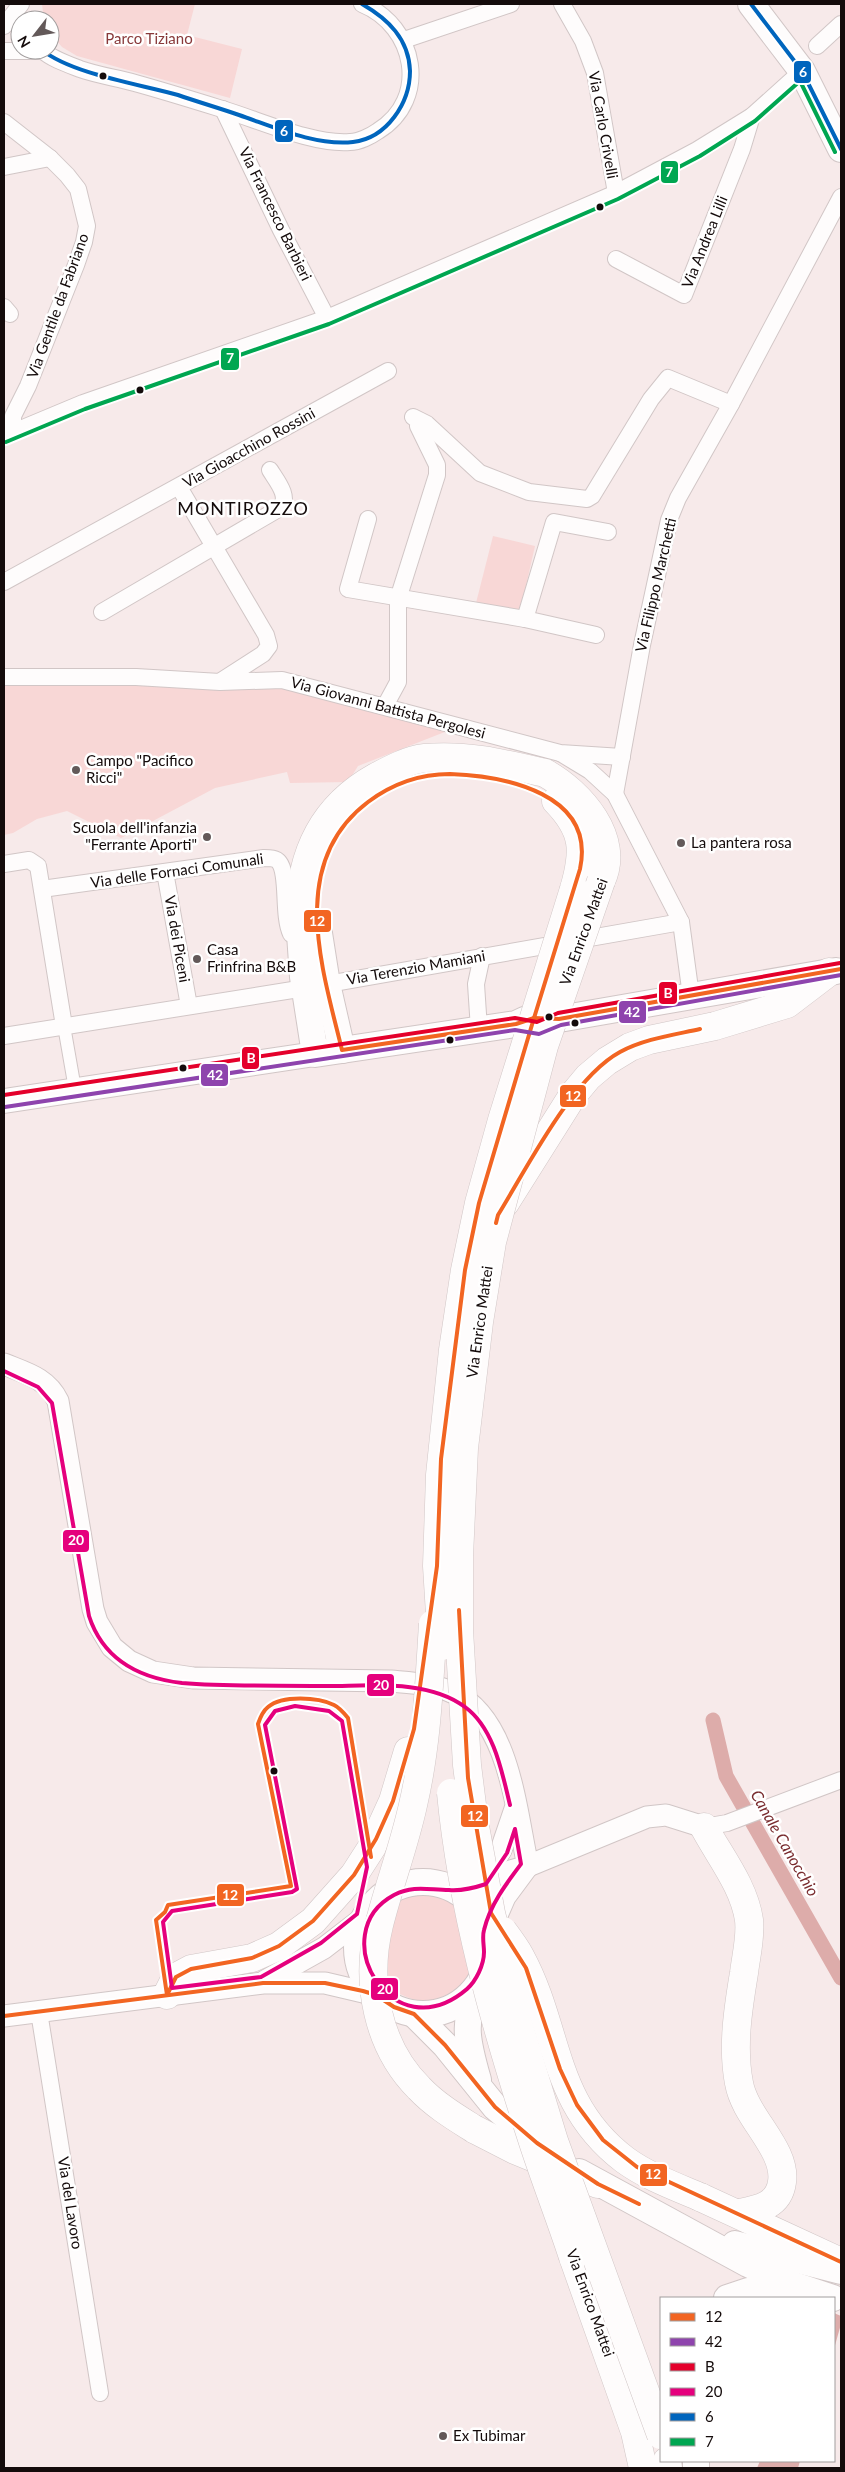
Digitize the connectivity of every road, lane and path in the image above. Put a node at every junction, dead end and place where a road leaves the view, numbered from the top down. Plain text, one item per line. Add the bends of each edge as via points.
1 (21, 4) edge
2 (362, 4) edge
3 (511, 4) edge
4 (562, 4) edge
5 (751, 4) edge
6 (841, 24) edge
7 (4, 27) edge
8 (404, 40) junction
9 (817, 46) dead end
10 (60, 59) edge
11 (802, 72) junction
12 (223, 109) junction
13 (752, 116) junction
14 (4, 122) edge
15 (841, 149) edge
16 (50, 158) junction
17 (4, 167) edge
18 (616, 193) junction
19 (841, 197) edge
20 (616, 259) dead end
21 (327, 318) junction
22 (388, 371) dead end
23 (731, 404) junction
24 (8, 434) edge
25 (270, 470) dead end
26 (179, 487) junction
27 (368, 520) dead end
28 (608, 532) dead end
29 (214, 546) junction
30 (4, 582) edge
31 (398, 599) junction
32 (102, 612) dead end
33 (525, 619) junction
34 (596, 635) dead end
35 (4, 677) edge
36 (220, 682) junction
37 (385, 706) junction
38 (560, 753) junction
39 (622, 758) junction
40 (615, 794) junction
41 (4, 864) edge
42 (165, 872) junction
43 (42, 889) junction
44 (680, 922) junction
45 (306, 937) junction
46 (482, 956) junction
47 (835, 971) edge
48 (315, 981) junction
49 (690, 996) junction
50 (189, 1006) junction
51 (64, 1026) junction
52 (479, 1030) junction
53 (4, 1036) edge
54 (342, 1050) junction
55 (315, 1054) junction
56 (75, 1089) junction
57 (4, 1100) edge
58 (498, 1215) junction
59 (4, 1364) edge
60 (25, 1373) junction
61 (4, 1377) edge
62 (436, 1566) junction
63 (841, 1780) edge
64 (515, 1809) junction
65 (716, 1825) junction
66 (528, 1866) junction
67 (483, 1879) junction
68 (445, 1884) junction
69 (363, 1918) junction
70 (490, 1923) junction
71 (484, 1976) junction
72 (262, 1983) junction
73 (167, 1995) junction
74 (376, 1995) junction
75 (39, 2012) junction
76 (414, 2014) junction
77 (4, 2016) edge
78 (480, 2091) junction
79 (598, 2184) junction
80 (740, 2214) junction
81 (841, 2262) edge
82 (798, 2263) junction
83 (841, 2271) edge
84 (730, 2297) edge
85 (832, 2297) edge
86 (100, 2394) dead end
87 (660, 2432) edge
88 (643, 2468) edge

1 - 7 street
2 - 8 street via 396,28
3 - 8 street
4 - 18 street, Via Carlo Crivelli via 596,73
5 - 11 main road
6 - 9 street
8 - 12 street via 410,68 406,100 390,124 352,143 328,141
10 - 12 street via 80,69
11 - 13 street
11 - 15 main road
12 - 21 street, Via Francesco Barbieri
13 - 18 street
13 - 20 street, Via Andrea Lilli via 684,295
14 - 16 street, Via Gentile da Fabriano
16 - 17 street
16 - 24 street, Via Gentile da Fabriano via 78,189 87,226 76,265
18 - 21 street
19 - 23 street, Via Filippo Marchetti
21 - 24 street via 83,403
22 - 26 street, Via Gioacchino Rossini
23 - 31 street via 668,378 587,499 529,492 480,473 427,424 416,422 438,465 437,475
23 - 39 street, Via Filippo Marchetti via 669,520
25 - 29 street via 284,496 283,505
26 - 29 street
26 - 30 street, Via Gioacchino Rossini
27 - 31 street via 348,590
28 - 33 street via 554,522
29 - 32 street
29 - 36 street via 266,635 269,646 263,654
31 - 33 street
31 - 37 street via 398,682
33 - 34 street
35 - 36 street, Via Giovanni Battista Pergolesi
36 - 37 street, Via Giovanni Battista Pergolesi via 282,680
37 - 38 street, Via Giovanni Battista Pergolesi
38 - 39 street, Via Giovanni Battista Pergolesi
38 - 40 street, Via Giovanni Battista Pergolesi via 590,771
39 - 40 street, Via Filippo Marchetti
40 - 44 street
41 - 43 street via 33,860 38,866
42 - 43 street, Via delle Fornaci Comunali
42 - 45 street, Via delle Fornaci Comunali via 264,858 278,860 284,874 289,930
42 - 50 street, Via dei Piceni
43 - 51 street
44 - 46 street, Via Terenzio Mamiani
44 - 49 street
45 - 48 main road, Via Enrico Mattei
45 - 58 highway, Via Enrico Mattei, bridge via 299,900 316,837 342,802 356,789 385,772 424,758 498,762 545,773 571,792 587,810 605,842 607,865 544,1046
45 - 62 highway, Via Enrico Mattei, bridge via 324,861 332,842 358,809 400,784 451,774 527,786 555,800 578,831 582,849 579,871 500,1126 465,1270 441,1459
46 - 48 street, Via Terenzio Mamiani
46 - 52 street via 476,984
47 - 49 main road
47 - 58 highway, bridge via 787,1004 715,1026 639,1043 618,1053 596,1069 573,1094
48 - 50 street, Via Terenzio Mamiani
48 - 54 main road
48 - 55 main road
49 - 52 main road via 559,1019 545,1015
50 - 51 street, Via Terenzio Mamiani
51 - 53 street, Via Terenzio Mamiani
51 - 56 street
52 - 54 main road
54 - 55 main road
55 - 56 main road
56 - 57 main road
58 - 70 highway, Via Enrico Mattei, bridge via 480,1316 466,1430 458,1594 468,1778
59 - 60 street
60 - 61 street
60 - 64 street via 47,1384 60,1405 93,1609 112,1647 138,1666 175,1676 391,1681 448,1690 476,1708 493,1731 506,1764
62 - 73 highway, bridge via 414,1729 395,1796 382,1828 358,1868 313,1921 279,1946 252,1958 190,1969 176,1977
62 - 79 highway, bridge via 423,1754 408,1827 379,1927 374,1987 382,2029 404,2069 429,2098 474,2129 515,2150
62 - 88 highway, Via Enrico Mattei, bridge via 452,1804 482,1963 525,2116 624,2397
63 - 65 street
64 - 66 street
64 - 67 street via 501,1850
65 - 66 street, Via Enrico Mattei via 666,1815 647,1817
65 - 80 highway via 748,1920 749,1936 737,2028 739,2083 748,2111 777,2153 783,2174 780,2191 774,2201 764,2208
66 - 67 street, Via Enrico Mattei
66 - 70 street, Via Enrico Mattei
67 - 68 street, Via Enrico Mattei
68 - 69 main road, Via Enrico Mattei via 407,1883 389,1890 374,1902
68 - 70 main road, Via Enrico Mattei via 465,1895
69 - 72 street via 324,1948
69 - 74 main road, Via Enrico Mattei via 358,1938 358,1959 364,1978
70 - 71 main road, Via Enrico Mattei via 490,1955
70 - 80 highway, bridge via 520,1955 563,2078 590,2126 631,2164
70 - 87 highway, Via Enrico Mattei, bridge via 548,2124
71 - 76 main road, Via Enrico Mattei via 472,1994 455,2006 435,2014
71 - 78 main road, Via Enrico Mattei via 470,2006 466,2024
72 - 73 street
72 - 74 street via 325,1983
73 - 75 street
74 - 76 main road, Via Enrico Mattei via 394,2007
75 - 77 street
75 - 86 street, Via del Lavoro
76 - 78 main road, Via Enrico Mattei via 445,2046
78 - 79 main road, Via Enrico Mattei via 525,2134
79 - 82 main road, Via Enrico Mattei via 734,2256
80 - 82 highway
81 - 82 highway
82 - 83 main road, Via Enrico Mattei
82 - 84 main road via 748,2291
82 - 85 main road, Via Enrico Mattei

